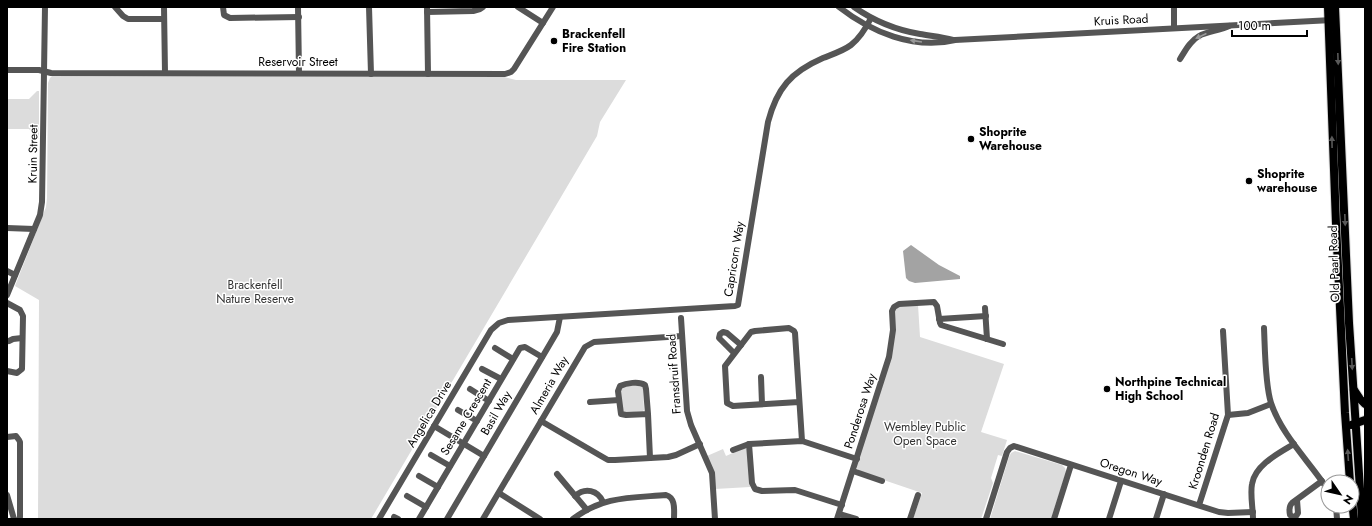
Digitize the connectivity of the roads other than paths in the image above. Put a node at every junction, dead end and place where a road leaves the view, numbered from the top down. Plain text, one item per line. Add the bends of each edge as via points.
1 (45, 7) edge
2 (115, 7) edge
3 (164, 7) edge
4 (223, 7) edge
5 (298, 7) edge
6 (369, 7) edge
7 (483, 7) edge
8 (518, 7) edge
9 (553, 7) edge
10 (839, 7) edge
11 (854, 7) edge
12 (1174, 7) edge
13 (1328, 7) edge
14 (1336, 7) edge
15 (427, 10) edge
16 (299, 17) junction
17 (871, 18) junction
18 (164, 19) junction
19 (1332, 20) junction
20 (543, 23) junction
21 (1230, 25) junction
22 (867, 26) junction
23 (1174, 28) junction
24 (955, 40) junction
25 (1180, 59) dead end
26 (7, 70) edge
27 (45, 71) junction
28 (165, 73) junction
29 (299, 74) junction
30 (371, 74) junction
31 (428, 74) junction
32 (7, 228) edge
33 (34, 229) junction
34 (7, 271) edge
35 (15, 275) junction
36 (7, 295) edge
37 (7, 303) edge
38 (985, 308) dead end
39 (986, 316) junction
40 (560, 317) junction
41 (681, 318) dead end
42 (939, 319) junction
43 (499, 322) joint
44 (1264, 328) dead end
45 (1224, 331) dead end
46 (682, 336) junction
47 (22, 338) junction
48 (987, 339) junction
49 (9, 341) dead end
50 (741, 344) junction
51 (1003, 344) dead end
52 (495, 348) dead end
53 (734, 353) junction
54 (542, 357) junction
55 (513, 359) junction
56 (482, 369) dead end
57 (7, 371) edge
58 (761, 377) dead end
59 (501, 379) junction
60 (1353, 387) junction
61 (470, 389) dead end
62 (618, 400) junction
63 (489, 401) junction
64 (590, 402) dead end
65 (799, 402) junction
66 (762, 404) junction
67 (1271, 404) junction
68 (1365, 404) edge
69 (458, 410) dead end
70 (648, 414) junction
71 (1228, 415) junction
72 (1365, 420) edge
73 (477, 421) junction
74 (541, 421) junction
75 (1356, 424) junction
76 (434, 426) junction
77 (1346, 426) junction
78 (1365, 431) edge
79 (1356, 434) junction
80 (1347, 435) junction
81 (7, 437) edge
82 (802, 441) junction
83 (463, 444) junction
84 (700, 444) junction
85 (749, 444) junction
86 (1294, 444) junction
87 (733, 450) dead end
88 (431, 455) dead end
89 (484, 456) junction
90 (650, 458) junction
91 (857, 459) junction
92 (1071, 465) junction
93 (450, 466) junction
94 (852, 472) junction
95 (557, 474) dead end
96 (1349, 474) edge
97 (419, 476) dead end
98 (1320, 478) edge
99 (1121, 480) junction
100 (882, 481) dead end
101 (1320, 483) edge
102 (438, 487) junction
103 (499, 492) junction
104 (1164, 494) junction
105 (7, 495) edge
106 (918, 495) dead end
107 (407, 496) dead end
108 (575, 496) junction
109 (1297, 500) dead end
110 (603, 502) junction
111 (842, 505) junction
112 (1199, 505) junction
113 (20, 508) junction
114 (426, 508) junction
115 (587, 510) junction
116 (9, 511) edge
117 (1219, 512) junction
118 (1253, 512) junction
119 (838, 516) edge
120 (14, 519) edge
121 (19, 519) edge
122 (379, 519) edge
123 (419, 519) edge
124 (447, 519) edge
125 (483, 519) edge
126 (540, 519) edge
127 (573, 519) edge
128 (674, 519) edge
129 (715, 519) edge
130 (856, 519) edge
131 (910, 519) edge
132 (986, 519) edge
133 (1054, 519) edge
134 (1109, 519) edge
135 (1156, 519) edge
136 (1219, 519) edge
137 (1253, 519) edge
138 (1362, 519) edge

1 - 27 street, Kruin Street
2 - 18 street via 128,19
3 - 18 street
4 - 16 street via 224,15 230,18
5 - 16 street
6 - 30 street
7 - 15 street via 473,11
8 - 20 street
9 - 20 street, Reservoir Street
10 - 22 street, Kruis Road
11 - 17 street, Kruis Road
12 - 23 street
13 - 19 main road, Old Paarl Road
14 - 19 main road, Old Paarl Road
15 - 31 street
16 - 29 street
17 - 22 street
17 - 24 street, Kruis Road via 900,30
18 - 28 street
19 - 21 street, Kruis Road
19 -> 60 main road, Old Paarl Road
77 -> 19 main road, Old Paarl Road via 1336,216
20 - 31 street, Reservoir Street via 514,69 507,74
21 - 23 street, Kruis Road
21 -> 25 street via 1199,36
24 -> 22 street, Kruis Road via 944,43 901,39
22 - 40 street, Capricorn Way via 850,46 797,72 778,94 768,122 738,305
23 - 24 street, Kruis Road
26 - 27 street, Reservoir Street
27 - 28 street, Reservoir Street
27 - 33 street, Kruin Street via 43,199
28 - 29 street, Reservoir Street
29 - 30 street, Reservoir Street
30 - 31 street, Reservoir Street
32 - 33 street
33 - 35 street, Kruin Street
34 - 35 street
35 - 36 street, Kruin Street
37 - 47 street via 22,313
38 - 39 street
39 - 42 street
39 - 48 street
40 - 43 street, Capricorn Way
40 - 54 street, Basil Way via 557,332
41 - 46 street, Fransdruif Road
42 - 48 street via 942,325
42 - 91 street, Ponderosa Way via 938,306 934,302 899,304 894,307 889,357
43 - 76 street, Angelica Drive via 491,330
44 - 67 street
45 - 71 street, Kroonden Road
46 - 74 street, Almeria Way via 594,342 588,345
46 - 84 street, Fransdruif Road via 687,411
47 - 49 street
47 - 57 street via 22,369 15,373
48 - 51 street
50 - 53 street
50 - 53 street via 724,332 720,334 720,341
50 - 65 street via 755,331 789,328 793,330
52 - 55 street
53 - 66 street via 724,369 727,403 732,406
54 - 55 street, Sesame Crescent via 522,347
54 - 89 street, Basil Way
55 - 59 street, Sesame Crescent
56 - 59 street
58 - 66 street
59 - 63 street, Sesame Crescent
60 - 68 main road
60 - 75 main road, Old Paarl Road
61 - 63 street
62 - 64 street
62 - 70 street via 622,414
62 - 70 street via 618,389 621,385 643,384 646,389
63 - 73 street, Sesame Crescent
65 - 66 street
65 - 82 street
67 - 71 street via 1248,413
67 - 86 street
69 - 73 street
70 - 90 street
71 - 112 street, Kroonden Road
72 - 75 main road
73 - 83 street, Sesame Crescent
74 - 90 street via 604,458
74 - 103 street, Almeria Way
75 - 77 main road
75 - 79 main road, Old Paarl Road
76 - 83 street
76 - 122 street, Angelica Drive
77 - 80 main road, Old Paarl Road
78 - 79 main road
79 - 80 main road
79 - 138 main road, Old Paarl Road
96 -> 80 main road, Old Paarl Road
81 - 113 street via 14,436 19,440
82 - 85 street
82 - 91 street
83 - 89 street
83 - 93 street, Sesame Crescent
84 - 90 street via 672,456
84 - 129 street, Fransdruif Road via 712,473
85 - 87 street
85 - 111 street via 752,483 755,489 795,490
86 - 98 street
86 - 118 street via 1264,465 1256,474 1252,486
88 - 93 street
89 - 124 street, Basil Way
91 - 94 street, Ponderosa Way
92 - 99 street, Oregon Way
92 - 132 street, Oregon Way via 1014,446 1010,448
92 - 133 street
93 - 102 street, Sesame Crescent
94 - 100 street
94 - 111 street, Ponderosa Way
95 - 108 street
97 - 102 street
99 - 104 street, Oregon Way
99 - 134 street
101 - 109 street
102 - 114 street, Sesame Crescent
103 - 125 street, Almeria Way
103 - 126 street
104 - 112 street, Oregon Way
104 - 135 street
105 - 116 street
106 - 131 street
107 - 114 street
108 - 110 street via 583,491 592,491 600,496
108 - 115 street
110 - 115 street
110 - 128 street via 612,499 668,496 673,502
111 - 119 street, Ponderosa Way
112 - 117 street, Oregon Way
113 - 116 street
113 - 121 street
114 - 123 street, Sesame Crescent
115 - 127 street
116 - 120 street
117 - 118 street, Oregon Way
117 - 136 street
118 - 137 street
119 - 130 street

